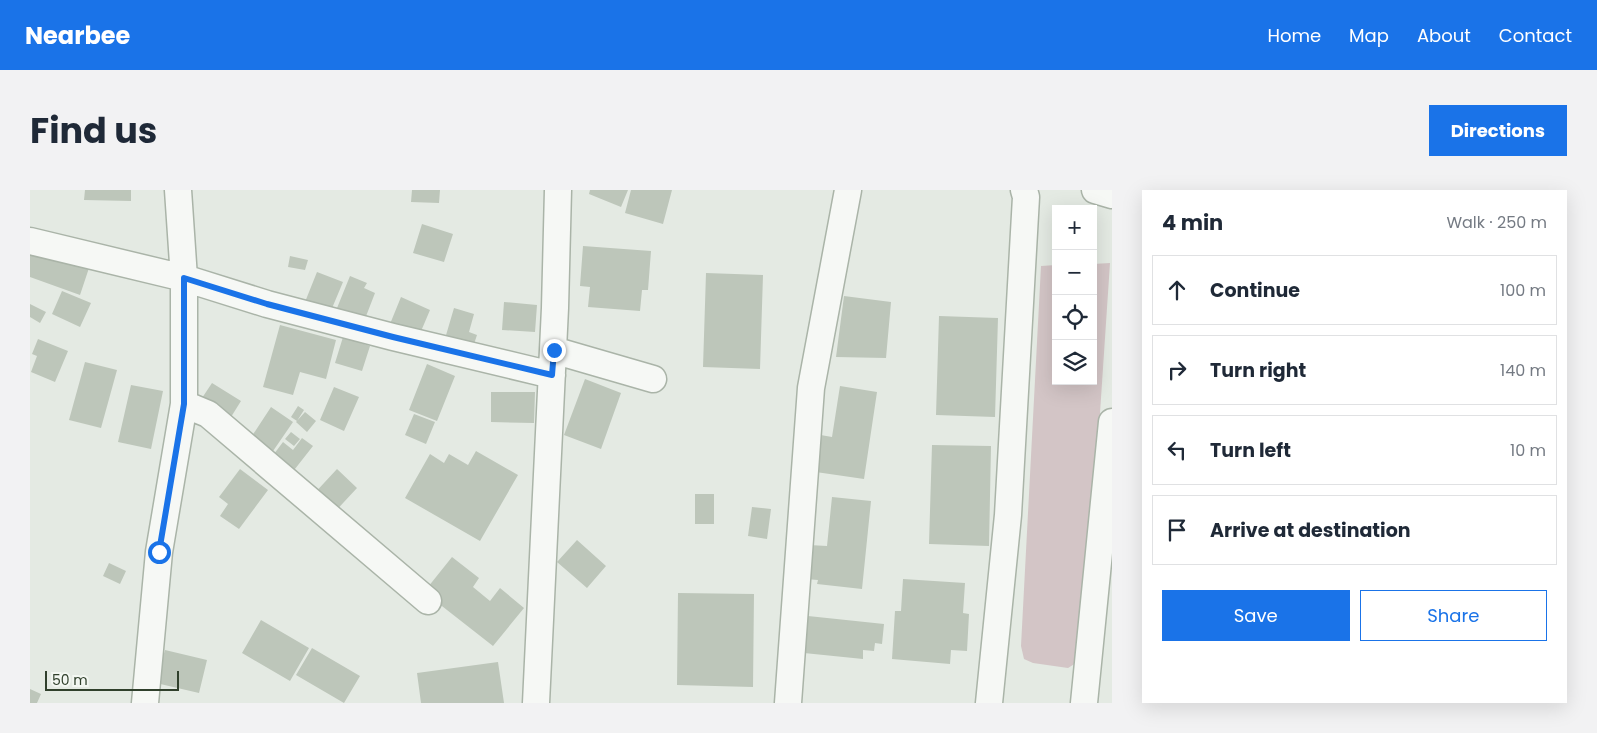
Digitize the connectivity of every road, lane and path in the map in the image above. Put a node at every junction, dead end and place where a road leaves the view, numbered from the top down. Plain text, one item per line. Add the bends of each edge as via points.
1 (178, 190) edge
2 (558, 190) edge
3 (848, 190) edge
4 (1024, 190) edge
5 (1095, 190) edge
6 (1112, 195) edge
7 (30, 242) edge
8 (184, 278) junction
9 (553, 362) junction
10 (653, 379) dead end
11 (184, 404) junction
12 (1112, 422) edge
13 (428, 601) dead end
14 (145, 703) edge
15 (536, 703) edge
16 (788, 703) edge
17 (989, 703) edge
18 (1084, 703) edge

1 - 8 street
2 - 9 street
3 - 16 street via 811,388
4 - 17 street via 1008,515
5 - 6 street
7 - 8 street
8 - 9 street via 373,332
8 - 11 street
9 - 10 street
9 - 15 street
11 - 13 street via 208,414
11 - 14 street via 159,552
12 - 18 street

